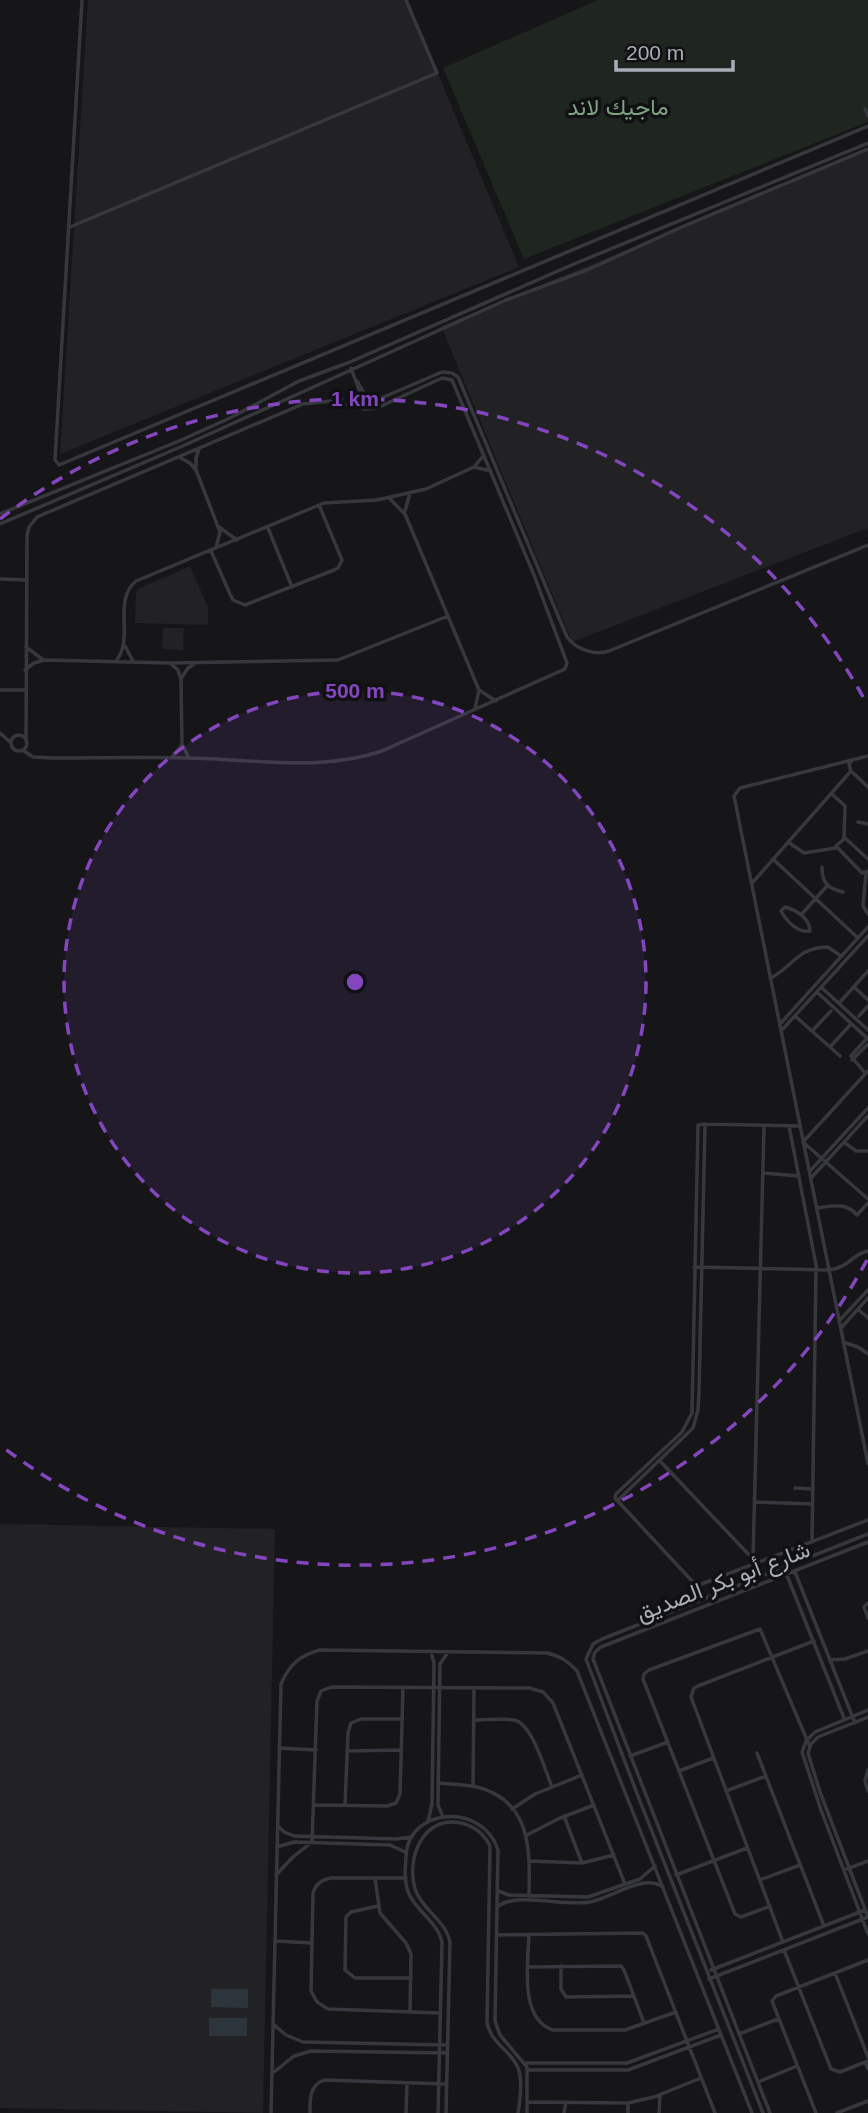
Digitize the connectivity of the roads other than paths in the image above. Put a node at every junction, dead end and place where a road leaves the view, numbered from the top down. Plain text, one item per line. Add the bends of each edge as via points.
1 (82, 0) edge
2 (406, 0) edge
3 (865, 109) dead end
4 (868, 116) edge
5 (868, 126) edge
6 (868, 143) edge
7 (868, 149) edge
8 (70, 227) junction
9 (607, 251) junction
10 (610, 260) junction
11 (574, 264) junction
12 (578, 273) junction
13 (351, 368) junction
14 (299, 381) junction
15 (357, 381) junction
16 (288, 386) junction
17 (305, 391) junction
18 (360, 395) junction
19 (294, 396) junction
20 (358, 407) junction
21 (366, 409) junction
22 (199, 448) junction
23 (484, 455) junction
24 (178, 457) junction
25 (474, 467) junction
26 (196, 470) junction
27 (491, 471) junction
28 (410, 494) junction
29 (389, 498) junction
30 (319, 505) junction
31 (0, 514) edge
32 (405, 514) junction
33 (0, 524) edge
34 (218, 526) junction
35 (268, 528) junction
36 (237, 540) junction
37 (868, 545) edge
38 (213, 550) junction
39 (0, 579) edge
40 (27, 580) junction
41 (292, 587) junction
42 (448, 616) junction
43 (125, 644) junction
44 (26, 647) junction
45 (44, 660) junction
46 (116, 662) junction
47 (134, 662) junction
48 (198, 662) junction
49 (170, 663) junction
50 (25, 670) junction
51 (181, 679) junction
52 (0, 690) edge
53 (25, 690) junction
54 (478, 690) junction
55 (496, 701) junction
56 (475, 711) junction
57 (26, 722) junction
58 (0, 733) edge
59 (16, 735) junction
60 (26, 741) junction
61 (10, 742) junction
62 (182, 744) junction
63 (24, 751) junction
64 (868, 756) edge
65 (171, 758) junction
66 (189, 758) junction
67 (852, 760) junction
68 (851, 771) junction
69 (868, 787) edge
70 (831, 793) junction
71 (858, 822) dead end
72 (868, 824) edge
73 (844, 838) junction
74 (788, 842) junction
75 (836, 848) junction
76 (772, 859) junction
77 (868, 859) edge
78 (822, 867) dead end
79 (867, 872) edge
80 (752, 883) junction
81 (827, 887) junction
82 (843, 892) dead end
83 (816, 899) junction
84 (868, 914) edge
85 (801, 915) junction
86 (868, 927) edge
87 (868, 936) edge
88 (858, 938) junction
89 (841, 956) junction
90 (828, 971) junction
91 (868, 971) edge
92 (832, 975) junction
93 (771, 978) junction
94 (821, 987) junction
95 (854, 987) junction
96 (817, 992) junction
97 (868, 999) edge
98 (841, 1001) dead end
99 (868, 1006) edge
100 (831, 1011) dead end
101 (795, 1016) junction
102 (859, 1016) dead end
103 (780, 1024) junction
104 (851, 1024) junction
105 (868, 1030) edge
106 (781, 1031) junction
107 (812, 1031) junction
108 (868, 1040) edge
109 (830, 1047) junction
110 (840, 1056) dead end
111 (867, 1073) edge
112 (868, 1108) edge
113 (868, 1116) edge
114 (860, 1120) junction
115 (705, 1124) junction
116 (764, 1126) junction
117 (789, 1126) junction
118 (800, 1126) junction
119 (803, 1142) junction
120 (844, 1142) junction
121 (868, 1151) edge
122 (824, 1160) junction
123 (809, 1171) junction
124 (763, 1173) junction
125 (799, 1176) junction
126 (811, 1178) junction
127 (868, 1201) edge
128 (817, 1208) junction
129 (868, 1251) edge
130 (694, 1267) junction
131 (701, 1267) junction
132 (760, 1268) junction
133 (817, 1269) junction
134 (829, 1270) junction
135 (868, 1290) edge
136 (865, 1299) edge
137 (858, 1309) junction
138 (868, 1318) edge
139 (839, 1321) junction
140 (841, 1328) junction
141 (844, 1342) junction
142 (868, 1354) edge
143 (656, 1456) junction
144 (660, 1461) junction
145 (868, 1464) edge
146 (795, 1488) dead end
147 (813, 1489) junction
148 (616, 1502) junction
149 (755, 1502) junction
150 (813, 1504) junction
151 (868, 1521) edge
152 (868, 1534) edge
153 (812, 1542) junction
154 (868, 1542) edge
155 (755, 1561) junction
156 (792, 1565) junction
157 (784, 1568) junction
158 (795, 1572) junction
159 (787, 1575) junction
160 (713, 1595) junction
161 (716, 1601) junction
162 (868, 1603) edge
163 (687, 1605) junction
164 (690, 1612) junction
165 (811, 1616) junction
166 (804, 1618) junction
167 (868, 1618) edge
168 (632, 1627) junction
169 (634, 1634) junction
170 (814, 1641) junction
171 (590, 1649) junction
172 (431, 1651) junction
173 (868, 1651) edge
174 (448, 1652) junction
175 (594, 1654) junction
176 (773, 1656) junction
177 (845, 1659) junction
178 (829, 1660) junction
179 (834, 1671) junction
180 (828, 1676) junction
181 (403, 1687) junction
182 (434, 1688) junction
183 (440, 1688) junction
184 (474, 1688) junction
185 (868, 1710) edge
186 (852, 1716) junction
187 (868, 1717) edge
188 (402, 1719) junction
189 (845, 1719) junction
190 (474, 1720) junction
191 (616, 1723) junction
192 (855, 1723) junction
193 (610, 1725) junction
194 (847, 1725) junction
195 (806, 1741) junction
196 (668, 1742) junction
197 (810, 1747) junction
198 (279, 1748) junction
199 (316, 1750) junction
200 (401, 1750) junction
201 (347, 1751) junction
202 (757, 1753) dead end
203 (630, 1756) junction
204 (713, 1758) junction
205 (868, 1770) edge
206 (679, 1771) junction
207 (582, 1775) junction
208 (766, 1776) junction
209 (438, 1783) junction
210 (473, 1786) junction
211 (552, 1787) junction
212 (643, 1789) junction
213 (636, 1791) junction
214 (726, 1791) junction
215 (868, 1791) edge
216 (314, 1805) junction
217 (345, 1805) junction
218 (594, 1805) junction
219 (826, 1808) junction
220 (512, 1809) junction
221 (821, 1810) junction
222 (564, 1816) junction
223 (443, 1817) junction
224 (428, 1822) junction
225 (278, 1825) junction
226 (527, 1835) junction
227 (313, 1836) junction
228 (412, 1838) junction
229 (312, 1842) junction
230 (277, 1847) junction
231 (747, 1848) junction
232 (406, 1853) junction
233 (614, 1855) junction
234 (530, 1861) junction
235 (714, 1861) junction
236 (868, 1861) edge
237 (582, 1863) junction
238 (671, 1863) junction
239 (665, 1865) junction
240 (800, 1865) junction
241 (655, 1866) junction
242 (849, 1868) junction
243 (844, 1870) junction
244 (276, 1875) junction
245 (676, 1875) junction
246 (375, 1878) junction
247 (406, 1878) junction
248 (760, 1880) junction
249 (625, 1884) junction
250 (663, 1888) junction
251 (498, 1891) junction
252 (529, 1896) junction
253 (378, 1906) junction
254 (770, 1906) junction
255 (497, 1907) junction
256 (865, 1910) junction
257 (859, 1912) junction
258 (691, 1914) junction
259 (685, 1916) junction
260 (868, 1917) edge
261 (862, 1919) junction
262 (824, 1926) junction
263 (817, 1929) junction
264 (529, 1934) junction
265 (868, 1934) edge
266 (489, 1935) junction
267 (497, 1935) junction
268 (820, 1936) junction
269 (275, 1941) junction
270 (783, 1942) junction
271 (312, 1943) junction
272 (784, 1950) junction
273 (759, 1951) junction
274 (762, 1958) junction
275 (868, 1960) edge
276 (561, 1966) junction
277 (528, 1968) junction
278 (713, 1969) junction
279 (706, 1972) junction
280 (835, 1973) junction
281 (715, 1976) junction
282 (411, 1978) junction
283 (709, 1979) junction
284 (799, 1987) junction
285 (634, 1996) junction
286 (410, 2012) junction
287 (676, 2012) junction
288 (440, 2013) junction
289 (778, 2019) junction
290 (273, 2023) junction
291 (644, 2024) junction
292 (719, 2029) junction
293 (738, 2034) junction
294 (721, 2035) junction
295 (687, 2041) junction
296 (439, 2045) junction
297 (447, 2045) junction
298 (689, 2047) junction
299 (743, 2047) junction
300 (737, 2049) junction
301 (439, 2053) junction
302 (447, 2053) junction
303 (867, 2060) edge
304 (525, 2063) junction
305 (796, 2066) junction
306 (868, 2068) edge
307 (528, 2070) junction
308 (754, 2072) junction
309 (272, 2074) junction
310 (747, 2075) junction
311 (701, 2078) junction
312 (758, 2082) junction
313 (407, 2083) junction
314 (438, 2084) junction
315 (446, 2084) junction
316 (660, 2095) junction
317 (868, 2101) edge
318 (527, 2102) junction
319 (566, 2102) junction
320 (628, 2103) junction
321 (271, 2113) edge
322 (310, 2113) edge
323 (406, 2113) edge
324 (438, 2113) edge
325 (446, 2113) edge
326 (518, 2113) edge
327 (527, 2113) edge
328 (564, 2113) edge
329 (628, 2113) edge
330 (659, 2113) edge
331 (715, 2113) edge
332 (752, 2113) edge
333 (763, 2113) edge
334 (770, 2113) edge
335 (816, 2113) edge
336 (837, 2113) edge

1 - 8 street
2 - 8 street via 437,73
3 - 4 street
5 - 8 street via 59,465 55,460
6 - 9 street
7 - 10 street
9 - 10 street
9 - 11 street
10 - 12 street
11 - 12 street
11 - 14 street
12 - 13 street
13 - 15 street
13 - 17 street
14 - 16 street
14 - 17 street
15 - 18 street
15 - 37 street via 372,402 442,372 458,377 567,637 591,652 609,652
16 - 19 street
16 - 31 street via 179,441
17 - 19 street
18 - 20 street
18 - 21 street
19 - 33 street
20 - 21 street
20 - 22 street via 331,401 309,403
21 - 23 street via 447,377 454,382
22 - 24 street
22 - 26 street
23 - 25 street
23 - 27 street
24 - 26 street
24 - 40 street via 37,517 27,533
25 - 27 street
25 - 28 street
26 - 34 street
27 - 55 street via 568,664
28 - 29 street
28 - 32 street
29 - 30 street
29 - 32 street
30 - 35 street
30 - 41 street via 341,565
32 - 42 street
34 - 36 street
34 - 38 street via 220,538
35 - 36 street
35 - 41 street
36 - 38 street
38 - 41 street via 230,594 239,603 251,604
38 - 43 street via 133,583 125,599
39 - 40 street
40 - 44 street
42 - 48 street via 338,660
42 - 54 street
43 - 46 street
43 - 47 street
44 - 45 street
44 - 50 street
45 - 46 street
45 - 50 street
46 - 47 street
47 - 49 street
48 - 49 street
48 - 51 street
49 - 51 street
50 - 53 street
51 - 62 street
52 - 53 street
53 - 57 street
54 - 55 street
54 - 56 street
55 - 56 street
56 - 66 street via 354,759 313,763
57 - 59 street
57 - 60 street
58 - 61 street
59 - 60 street
59 - 61 street
60 - 63 street
61 - 63 street
62 - 65 street
62 - 66 street
63 - 65 street via 36,757
64 - 67 street
65 - 66 street
67 - 68 street
67 - 80 street via 736,791
68 - 69 street
68 - 70 street
70 - 73 street via 845,806
70 - 74 street
71 - 72 street
73 - 75 street
73 - 77 street
74 - 75 street via 804,853
74 - 76 street
75 - 79 street via 862,873
76 - 80 street
76 - 83 street
78 - 81 street
79 - 84 street via 863,906
80 - 93 street
81 - 82 street
81 - 83 street
83 - 85 street
83 - 88 street
85 - 85 street via 789,908 782,908 787,920 808,932 811,928
86 - 88 street
87 - 92 street
88 - 89 street
89 - 90 street
89 - 93 street via 828,947 805,951
90 - 92 street
90 - 103 street
91 - 95 street
92 - 94 street
93 - 103 street
94 - 96 street
94 - 105 street
95 - 97 street
95 - 98 street
96 - 101 street
96 - 104 street
99 - 102 street
100 - 107 street
101 - 106 street
101 - 107 street
103 - 106 street
104 - 108 street
104 - 109 street
106 - 118 street
107 - 109 street
108 - 111 street via 852,1052 852,1060
109 - 110 street
111 - 119 street
112 - 114 street
113 - 114 street
114 - 120 street
114 - 122 street
115 - 116 street
115 - 130 street via 697,1128
115 - 131 street
116 - 117 street
116 - 124 street
117 - 118 street
117 - 125 street
118 - 119 street
119 - 122 street
119 - 123 street
120 - 121 street via 853,1150
120 - 122 street
122 - 123 street
122 - 126 street
122 - 127 street
123 - 126 street
124 - 125 street
124 - 132 street
125 - 133 street
126 - 128 street
127 - 128 street via 857,1215 841,1205
128 - 134 street
129 - 134 street via 842,1268
130 - 131 street
130 - 143 street via 692,1413 682,1432
131 - 132 street
131 - 144 street via 696,1419 687,1435
132 - 133 street
132 - 149 street
133 - 134 street
133 - 147 street
134 - 139 street
135 - 136 street
136 - 137 street
136 - 139 street
137 - 138 street
137 - 140 street
139 - 140 street
140 - 141 street
141 - 142 street
141 - 145 street
143 - 144 street
143 - 148 street via 616,1494
144 - 148 street
144 - 155 street
146 - 147 street
147 - 150 street
148 - 155 street via 696,1584
149 - 150 street
149 - 155 street
150 - 153 street
151 - 153 street
152 - 156 street
153 - 155 street
154 - 158 street, شارع أبو بكر الصديق
156 - 157 street
156 - 158 street
157 - 159 street
157 - 160 street
158 - 159 street, شارع أبو بكر الصديق
158 - 165 street
159 - 161 street, شارع أبو بكر الصديق
159 - 166 street
160 - 161 street
160 - 163 street
161 - 164 street, شارع أبو بكر الصديق
162 - 167 street via 864,1607
163 - 164 street
163 - 168 street
164 - 169 street, شارع أبو بكر الصديق
165 - 166 street
165 - 178 street
166 - 170 street
168 - 169 street
168 - 171 street via 597,1641
169 - 175 street, شارع أبو بكر الصديق
170 - 176 street
170 - 180 street
171 - 175 street
171 - 193 street via 587,1664
172 - 174 street
172 - 182 street
172 - 198 street via 320,1650 300,1657 281,1684
173 - 177 street
174 - 183 street via 440,1664
174 - 241 street via 547,1653 569,1662 583,1681
175 - 191 street via 594,1667
176 - 195 street
176 - 196 street via 759,1629 647,1671 643,1679
176 - 204 street via 694,1688 692,1703
177 - 178 street
177 - 179 street
178 - 179 street
179 - 180 street
179 - 186 street
180 - 189 street
181 - 182 street
181 - 188 street
181 - 199 street via 331,1687 321,1691
182 - 183 street
182 - 224 street
183 - 184 street
183 - 209 street
184 - 190 street
184 - 207 street via 543,1692 553,1703
185 - 186 street
186 - 189 street
186 - 192 street
187 - 192 street
188 - 200 street
188 - 201 street via 356,1720 349,1728
189 - 194 street
189 - 195 street via 819,1729
190 - 210 street
190 - 211 street via 523,1724
191 - 193 street
191 - 203 street
192 - 194 street
193 - 213 street
194 - 197 street via 818,1737
195 - 197 street
195 - 221 street via 803,1759
196 - 203 street
196 - 206 street
197 - 219 street via 809,1762
198 - 199 street
198 - 225 street
199 - 216 street
200 - 201 street
200 - 217 street via 396,1802
201 - 217 street
202 - 208 street
203 - 212 street
204 - 206 street
204 - 214 street
205 - 215 street
206 - 235 street
207 - 211 street
207 - 218 street
208 - 214 street
208 - 240 street
209 - 210 street
209 - 223 street
210 - 220 street via 495,1794
211 - 220 street
212 - 213 street
212 - 238 street
213 - 239 street
214 - 231 street
216 - 217 street
216 - 227 street
218 - 222 street
218 - 233 street
219 - 221 street
219 - 242 street
220 - 226 street
221 - 243 street
222 - 226 street
222 - 237 street
223 - 224 street
223 - 251 street via 474,1820 492,1835 498,1850
224 - 228 street
225 - 227 street via 289,1835
225 - 230 street
226 - 234 street
227 - 228 street
227 - 229 street
228 - 232 street
229 - 230 street
229 - 232 street via 390,1845
229 - 244 street
230 - 244 street
231 - 235 street
231 - 248 street
232 - 247 street
233 - 237 street
233 - 249 street
234 - 237 street
234 - 252 street
235 - 245 street
235 - 254 street via 736,1915
236 - 242 street
238 - 239 street
238 - 245 street
239 - 259 street
240 - 248 street
240 - 262 street
241 - 249 street
241 - 250 street
242 - 243 street
242 - 256 street
243 - 257 street
244 - 269 street
245 - 258 street
246 - 247 street
246 - 253 street
246 - 271 street via 319,1882 313,1893
247 - 288 street via 414,1902 441,1938
248 - 254 street
249 - 252 street via 585,1898
250 - 255 street via 648,1882 590,1902 510,1901
250 - 292 street
251 - 252 street
251 - 255 street
253 - 282 street via 409,1948
253 - 282 street via 346,1917 345,1970 355,1978
254 - 270 street
255 - 267 street
256 - 257 street
256 - 260 street
257 - 261 street
257 - 262 street
258 - 259 street
258 - 278 street
259 - 279 street
260 - 261 street
261 - 265 street
261 - 268 street
262 - 263 street
263 - 268 street
263 - 270 street
264 - 267 street
264 - 277 street
264 - 287 street via 643,1933
266 - 267 street
266 - 297 street via 490,1846 469,1825 437,1826 415,1850 413,1880 422,1902 449,1938
266 - 326 street via 487,2023 491,2037 519,2072
267 - 304 street via 497,2028
268 - 272 street
269 - 271 street
269 - 290 street
270 - 273 street
271 - 286 street via 311,1991 322,2006
272 - 274 street
272 - 284 street
273 - 274 street
273 - 278 street
274 - 281 street
275 - 280 street
276 - 277 street
276 - 285 street via 618,1965
276 - 285 street via 561,1989 566,1997
277 - 291 street via 530,2006 545,2028 606,2032
278 - 279 street
278 - 281 street
279 - 283 street
280 - 284 street
280 - 303 street
281 - 283 street
281 - 293 street
282 - 286 street
283 - 300 street
284 - 289 street via 773,1999
284 - 303 street via 831,2069 840,2072
285 - 291 street
286 - 288 street
287 - 291 street
287 - 295 street
288 - 296 street
289 - 293 street
289 - 305 street
290 - 296 street via 303,2042
290 - 309 street
292 - 294 street
292 - 295 street
293 - 299 street
294 - 298 street
294 - 332 street
295 - 298 street
295 - 304 street via 618,2064
296 - 297 street
296 - 301 street
297 - 302 street
298 - 307 street via 619,2071
298 - 311 street
299 - 300 street
299 - 308 street
300 - 310 street
301 - 302 street
301 - 309 street via 312,2051 294,2056
301 - 314 street
302 - 315 street
303 - 306 street
304 - 307 street
305 - 312 street
305 - 335 street
307 - 318 street
308 - 310 street
308 - 312 street
309 - 321 street
310 - 333 street
311 - 316 street
311 - 331 street
312 - 334 street
313 - 314 street
313 - 322 street via 324,2080 311,2093
313 - 323 street
314 - 315 street
314 - 324 street
315 - 325 street
316 - 320 street
316 - 330 street
317 - 336 street
318 - 319 street
318 - 327 street
319 - 320 street
319 - 328 street
320 - 329 street

